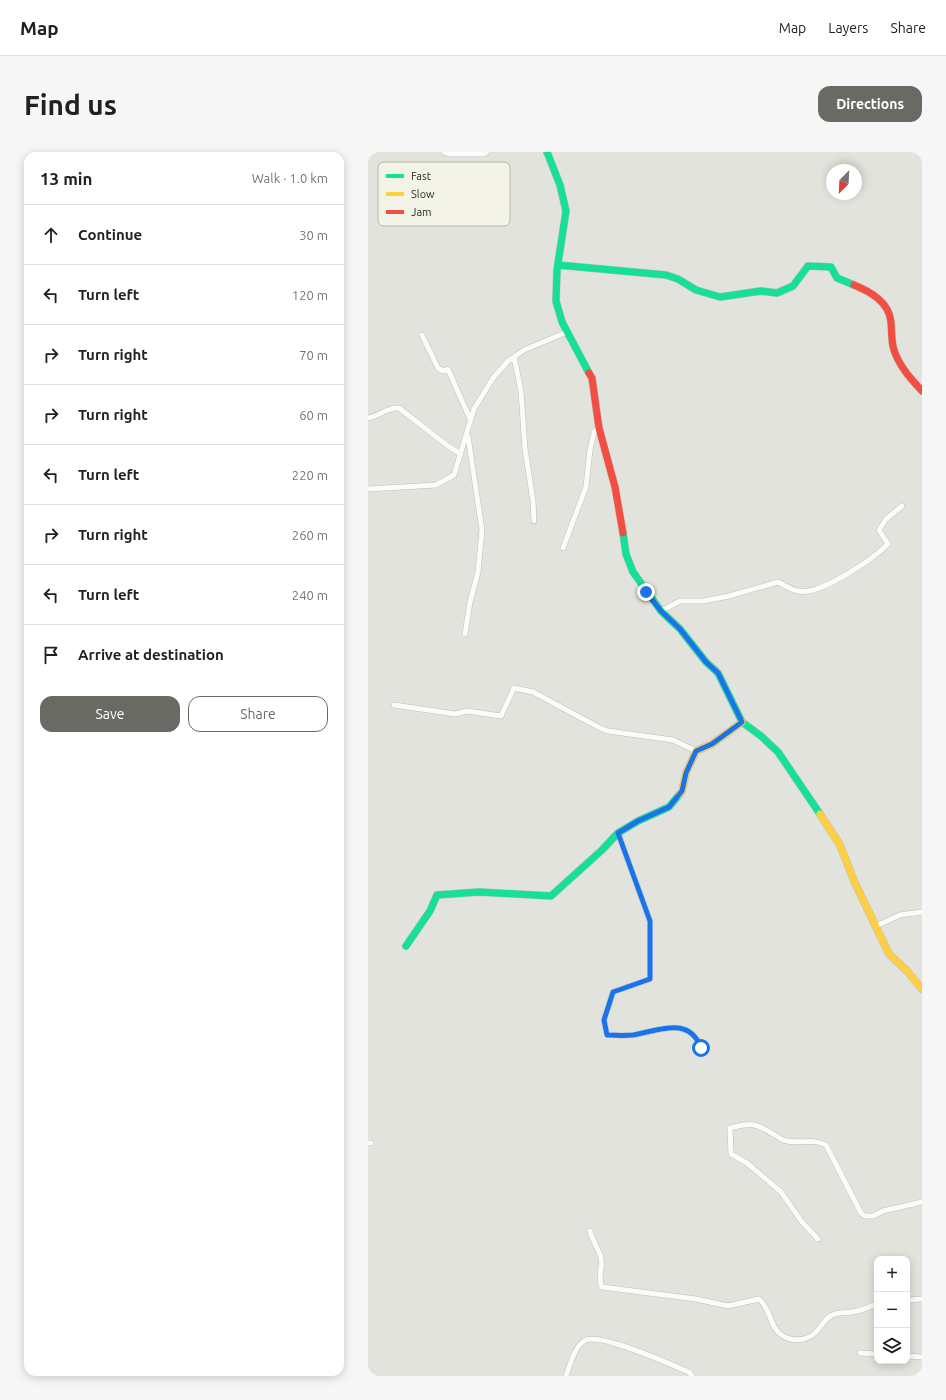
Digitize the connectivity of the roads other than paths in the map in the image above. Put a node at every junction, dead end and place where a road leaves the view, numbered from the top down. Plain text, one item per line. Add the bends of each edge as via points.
1 (444, 152) edge
2 (487, 152) edge
3 (547, 152) edge
4 (558, 265) junction
5 (567, 332) junction
6 (422, 335) dead end
7 (514, 357) junction
8 (922, 391) edge
9 (368, 418) edge
10 (470, 419) junction
11 (599, 428) junction
12 (467, 433) junction
13 (461, 454) junction
14 (368, 490) edge
15 (902, 506) dead end
16 (534, 521) dead end
17 (563, 548) dead end
18 (661, 611) junction
19 (465, 634) dead end
20 (394, 705) dead end
21 (742, 722) junction
22 (696, 751) junction
23 (618, 833) junction
24 (922, 912) edge
25 (876, 926) junction
26 (406, 946) dead end
27 (922, 989) edge
28 (701, 1048) dead end
29 (922, 1202) edge
30 (590, 1232) dead end
31 (818, 1239) dead end
32 (922, 1299) edge
33 (910, 1300) edge
34 (874, 1305) edge
35 (860, 1353) dead end
36 (874, 1354) edge
37 (910, 1356) edge
38 (922, 1357) edge
39 (566, 1376) edge
40 (692, 1376) edge

1 - 2 street
3 - 4 street via 560,185 566,211
4 - 5 street via 556,301
4 - 8 street via 666,275 678,278 696,290 720,297 761,291 777,293 793,286 808,266 831,267 837,278 863,288 886,306 890,317 893,350
5 - 7 street via 524,350
5 - 11 street via 592,378
6 - 10 street via 438,368 443,371 448,369
7 - 10 street via 482,393
7 - 16 street via 521,391
9 - 13 street via 376,417 390,407 399,408
10 - 12 street
11 - 17 street via 594,432 590,450 586,487
11 - 18 street via 615,487 626,554 633,572
12 - 13 street
12 - 19 street via 482,530 478,572
13 - 14 street via 454,476 436,485
15 - 18 street via 886,519 879,530 888,544 881,551 846,575 814,590 799,592 778,582 703,601 680,601
18 - 21 street via 718,673
20 - 22 street via 455,714 467,711 501,716 514,688 534,692 608,731 673,740
21 - 22 street via 712,744
21 - 25 street via 778,752 840,845
22 - 23 street via 686,773 682,791 669,807
23 - 26 street via 551,896 479,892 437,895 430,911
23 - 28 street via 650,921 650,979 613,992 604,1020 607,1035 632,1035 665,1027 690,1031 698,1038
24 - 25 street via 900,915
25 - 27 street via 889,954
29 - 31 street via 883,1211 874,1216 864,1216 826,1145 810,1140 786,1141 757,1124 730,1128 731,1154 748,1162 782,1192 802,1222
30 - 34 street via 601,1256 602,1287 696,1299 728,1306 759,1299 767,1307 772,1324 778,1333 794,1341 815,1333 827,1318 835,1314
32 - 33 street
35 - 36 street
37 - 38 street
39 - 40 street via 579,1346 588,1338 596,1338 613,1342 689,1372

